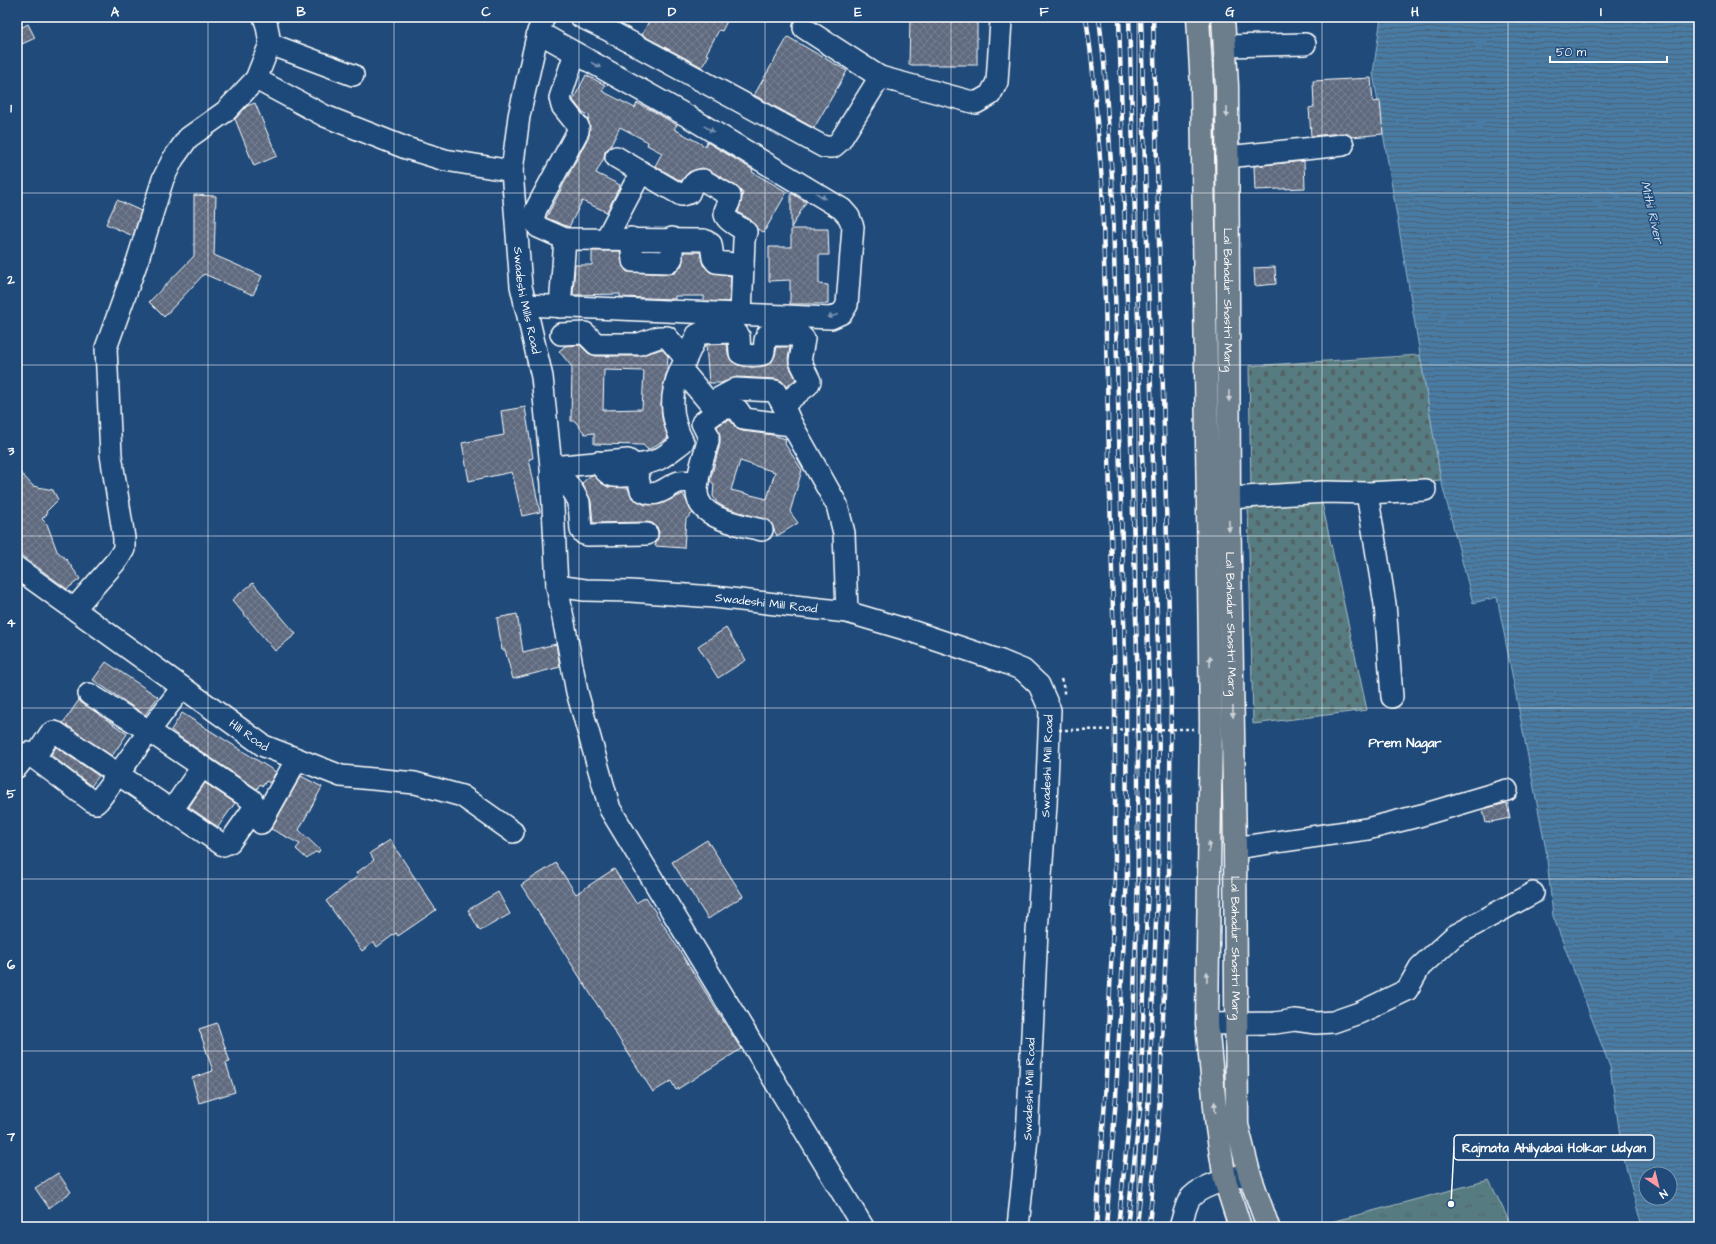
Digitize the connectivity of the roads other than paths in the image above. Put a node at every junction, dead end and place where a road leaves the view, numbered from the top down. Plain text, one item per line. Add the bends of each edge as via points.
1 (264, 17) edge
2 (581, 17) edge
3 (999, 17) edge
4 (1198, 17) edge
5 (1224, 17) edge
6 (612, 23) edge
7 (541, 24) edge
8 (804, 28) dead end
9 (270, 44) junction
10 (1305, 44) dead end
11 (1225, 46) junction
12 (574, 53) junction
13 (353, 75) dead end
14 (880, 77) junction
15 (256, 79) junction
16 (1227, 86) junction
17 (1202, 88) junction
18 (1343, 145) dead end
19 (616, 157) dead end
20 (1227, 157) junction
21 (512, 171) junction
22 (640, 172) junction
23 (606, 238) junction
24 (565, 239) junction
25 (743, 265) junction
26 (525, 305) junction
27 (560, 307) junction
28 (741, 314) junction
29 (1228, 329) junction
30 (1205, 331) junction
31 (561, 334) dead end
32 (684, 364) junction
33 (783, 405) junction
34 (710, 412) junction
35 (792, 425) junction
36 (683, 442) junction
37 (1207, 443) junction
38 (1229, 443) junction
39 (635, 471) junction
40 (551, 472) junction
41 (698, 482) junction
42 (1425, 490) dead end
43 (1367, 493) junction
44 (1229, 498) junction
45 (762, 530) dead end
46 (648, 534) dead end
47 (17, 568) edge
48 (557, 586) junction
49 (1231, 607) junction
50 (1209, 608) junction
51 (74, 609) junction
52 (847, 612) junction
53 (182, 688) junction
54 (89, 694) dead end
55 (1392, 697) dead end
56 (149, 731) junction
57 (294, 763) junction
58 (202, 767) junction
59 (323, 784) dead end
60 (1507, 790) dead end
61 (172, 810) junction
62 (261, 823) dead end
63 (513, 832) dead end
64 (1235, 848) junction
65 (1533, 893) dead end
66 (1236, 1023) junction
67 (1207, 1024) junction
68 (1227, 1126) junction
69 (1250, 1173) junction
70 (1225, 1180) junction
71 (863, 1227) edge
72 (1018, 1227) edge
73 (1180, 1227) edge
74 (1240, 1227) edge
75 (1268, 1227) edge

1 - 9 street
2 - 6 street
3 - 14 street via 1001,21 997,82 990,96 976,103
4 - 17 main road, Lal Bahadur Shastri Marg
5 - 11 main road, Lal Bahadur Shastri Marg
6 - 14 street via 824,147 833,147 840,141
7 - 12 street
7 - 21 street, Swadeshi Mills Road via 519,116
8 - 14 street
9 - 13 street
9 - 15 street
10 - 11 street
11 - 16 main road, Lal Bahadur Shastri Marg
12 - 24 street via 560,98 562,106 578,126 578,131 533,219 538,227
12 -> 28 street via 688,117 842,209 849,216 853,226 848,290 842,313 831,318
15 - 21 street via 325,116 406,148 445,160
15 - 51 street via 226,111 188,138 163,179 106,348 111,455 124,549
16 - 17 main road
16 -> 20 main road, Lal Bahadur Shastri Marg
17 - 30 main road, Lal Bahadur Shastri Marg
18 - 20 street
19 - 22 street
20 - 29 main road, Lal Bahadur Shastri Marg
21 - 26 street, Swadeshi Mills Road via 520,286
22 - 23 street
22 - 25 street via 681,195 689,193 698,180 728,193 731,200 725,216 746,232
23 - 24 street
23 - 25 street via 704,240 711,244 716,262
24 - 27 street
25 - 28 street
26 - 27 street
26 - 40 street, Swadeshi Mills Road via 542,377
27 - 28 street
29 - 30 main road
29 -> 38 main road, Lal Bahadur Shastri Marg
30 - 37 main road, Lal Bahadur Shastri Marg
31 - 32 street via 585,332 593,342 600,344 639,344 662,336 667,337
32 - 33 street via 697,335 701,333 736,332 739,336 740,353 759,355 763,354 767,335 800,335 804,339 800,361 810,381
32 - 34 street
32 - 36 street via 673,389 673,418
33 - 34 street via 775,391 736,389
33 - 35 street
34 - 35 street via 728,407 738,410 744,419
34 - 36 street
34 - 41 street via 708,442
35 - 52 street via 837,505 844,533
36 - 39 street via 658,461
37 - 38 main road
37 - 50 main road, Lal Bahadur Shastri Marg
38 - 44 main road, Lal Bahadur Shastri Marg
39 - 40 street via 612,476 598,462
39 - 41 street via 644,492 663,492 677,482
40 - 46 street via 567,483 579,502 581,530 584,534
40 - 48 street, Swadeshi Mills Road
41 - 45 street via 696,492 706,510 721,520
42 - 43 street
43 - 44 street via 1326,492
43 - 55 street via 1385,604
44 -> 49 main road, Lal Bahadur Shastri Marg
47 - 51 street, Hill Road
48 - 52 street, Swadeshi Mill Road via 585,590 714,597
48 - 71 street, Swadeshi Mills Road via 577,692 610,809
49 - 50 main road
49 -> 64 main road, Lal Bahadur Shastri Marg
67 -> 50 main road, Lal Bahadur Shastri Marg
51 - 53 street, Hill Road
52 - 72 street, Swadeshi Mill Road via 1023,670 1039,685 1050,710 1027,1138
53 - 56 street
53 - 57 street, Hill Road via 264,746
54 - 56 street
56 - 58 street
56 - 61 street via 119,774
57 - 59 street
57 - 62 street
57 - 63 street, Hill Road via 341,776 415,783 462,796
58 - 61 street
58 - 61 street via 252,800 254,808 230,842 223,845
60 - 64 street via 1367,829
64 - 66 main road, Lal Bahadur Shastri Marg
65 - 66 street via 1454,936 1420,967 1408,990 1359,1013 1333,1022 1295,1020
66 - 67 street
66 - 68 main road, Lal Bahadur Shastri Marg
68 -> 67 main road, Lal Bahadur Shastri Marg
68 - 69 main road, Lal Bahadur Shastri Marg
68 - 70 main road, Lal Bahadur Shastri Marg
69 - 70 street
69 - 75 main road, Lal Bahadur Shastri Marg
70 - 73 street via 1199,1190 1190,1198
70 - 74 main road, Lal Bahadur Shastri Marg

